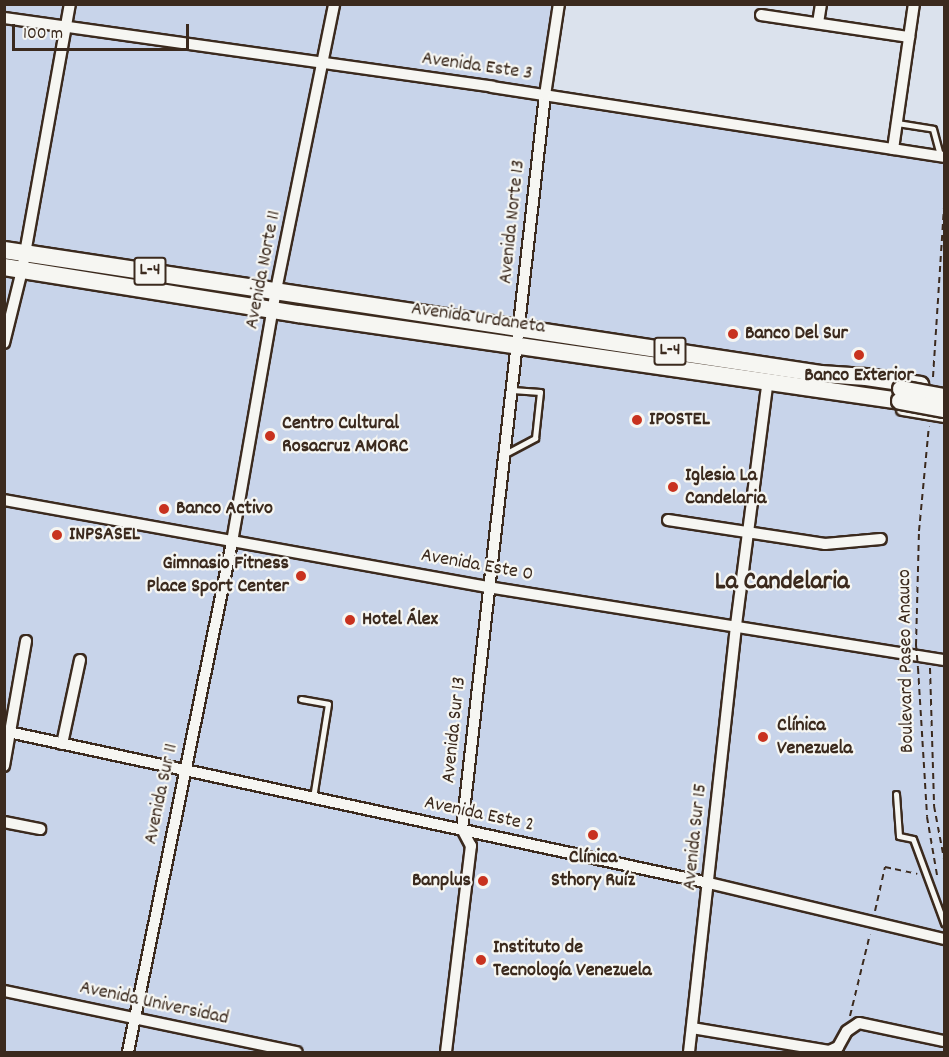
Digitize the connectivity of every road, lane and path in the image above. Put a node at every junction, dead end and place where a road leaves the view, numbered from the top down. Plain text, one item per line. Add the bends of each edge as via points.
1 (70, 4) edge
2 (334, 4) edge
3 (559, 4) edge
4 (821, 4) edge
5 (914, 4) edge
6 (761, 15) dead end
7 (4, 18) edge
8 (818, 23) junction
9 (66, 27) junction
10 (909, 37) junction
11 (322, 63) junction
12 (545, 95) junction
13 (897, 123) junction
14 (893, 149) junction
15 (943, 157) edge
16 (945, 208) edge
17 (4, 250) edge
18 (24, 252) junction
19 (4, 267) edge
20 (22, 270) junction
21 (276, 290) junction
22 (274, 309) junction
23 (520, 328) junction
24 (4, 342) edge
25 (518, 346) junction
26 (768, 380) junction
27 (821, 382) junction
28 (932, 386) edge
29 (512, 390) junction
30 (900, 395) junction
31 (945, 397) edge
32 (945, 409) edge
33 (945, 417) edge
34 (930, 422) dead end
35 (507, 453) junction
36 (4, 500) edge
37 (668, 520) dead end
38 (748, 530) junction
39 (882, 539) dead end
40 (232, 542) junction
41 (488, 588) junction
42 (736, 625) junction
43 (26, 641) dead end
44 (930, 658) junction
45 (80, 660) dead end
46 (945, 660) edge
47 (300, 699) dead end
48 (7, 732) edge
49 (62, 744) junction
50 (4, 766) edge
51 (186, 770) junction
52 (896, 794) dead end
53 (313, 798) junction
54 (4, 822) edge
55 (40, 830) dead end
56 (462, 830) junction
57 (945, 859) edge
58 (927, 876) junction
59 (709, 884) junction
60 (874, 914) dead end
61 (945, 923) edge
62 (870, 934) dead end
63 (943, 938) edge
64 (4, 991) edge
65 (851, 1014) dead end
66 (135, 1018) junction
67 (692, 1028) junction
68 (945, 1041) edge
69 (128, 1053) edge
70 (297, 1053) edge
71 (446, 1053) edge
72 (689, 1053) edge

1 - 9 street
2 - 11 street, Avenida Norte 11
3 - 12 street, Avenida Norte 13
4 - 8 street
5 - 10 street
6 - 8 street
7 - 9 street, Avenida Este 3
8 - 10 street
9 - 11 street, Avenida Este 3
9 - 18 street
10 - 13 street
11 - 12 street, Avenida Este 3
11 - 21 street, Avenida Norte 11
12 - 14 street, Avenida Este 3
12 - 23 street, Avenida Norte 13
13 - 14 street
13 - 15 lane via 933,129
14 - 15 street, Avenida Este 3
16 - 28 path
17 - 18 main road, Avenida Urdaneta / L-4
18 - 20 street
18 - 21 main road, Avenida Urdaneta / L-4
19 - 20 main road, Avenida Urdaneta / L-4
20 - 22 main road, Avenida Urdaneta / L-4
20 - 24 street
21 - 22 street, Avenida Norte 11
21 - 23 main road, Avenida Urdaneta / L-4 via 300,297
22 - 25 main road, Avenida Urdaneta / L-4
22 - 40 street, Avenida Norte 11
23 - 25 street, Avenida Norte 13
23 - 27 main road, Avenida Urdaneta / L-4
25 - 26 main road, Avenida Urdaneta / L-4
25 - 29 street, Avenida Norte 13
26 - 27 main road, Avenida Urdaneta / L-4
26 - 38 street, Avenida Sur 15
27 - 28 main road, Avenida Urdaneta / L-4 via 866,377
27 - 30 main road, L-4
27 - 33 street, Avenida Urdaneta / L-4 via 861,402
29 - 35 street, Avenida Norte 13
29 - 35 lane via 540,392 535,438
30 - 31 main road, L-4, bridge
30 - 32 main road, L-4, bridge
34 - 58 path, Boulevard Paseo Anauco, bridge via 919,531 916,645 927,817 937,878
35 - 41 street, Avenida Norte 13
36 - 40 street, Avenida Este 0
37 - 38 street
38 - 39 street via 825,543
38 - 42 street, Avenida Sur 15
40 - 41 street, Avenida Este 0
40 - 51 street, Avenida Sur 11
41 - 42 street, Avenida Este 0
41 - 56 street, Avenida Sur 13
42 - 44 street, Avenida Este 0
42 - 59 street, Avenida Sur 15
43 - 48 street
44 - 46 street, Avenida Este 0
44 - 57 path via 934,806
45 - 49 street
47 - 53 lane via 327,704
48 - 49 street, Avenida Este 2
48 - 50 street
49 - 51 street, Avenida Este 2
51 - 53 street, Avenida Este 2
51 - 66 street, Avenida Sur 11
52 - 58 lane via 899,836 913,839
53 - 56 street, Avenida Este 2
54 - 55 street
56 - 59 street, Avenida Este 2
56 - 71 street, Avenida Sur 13 via 471,846
58 - 60 path via 885,867
58 - 61 lane
59 - 63 street, Avenida Este 2
59 - 67 street, Avenida Sur 15
62 - 65 path
64 - 66 street, Avenida Universidad
66 - 69 street, Avenida Sur 11
66 - 70 street, Avenida Universidad
67 - 68 street via 829,1052 859,1023
67 - 72 street, Avenida Sur 15

